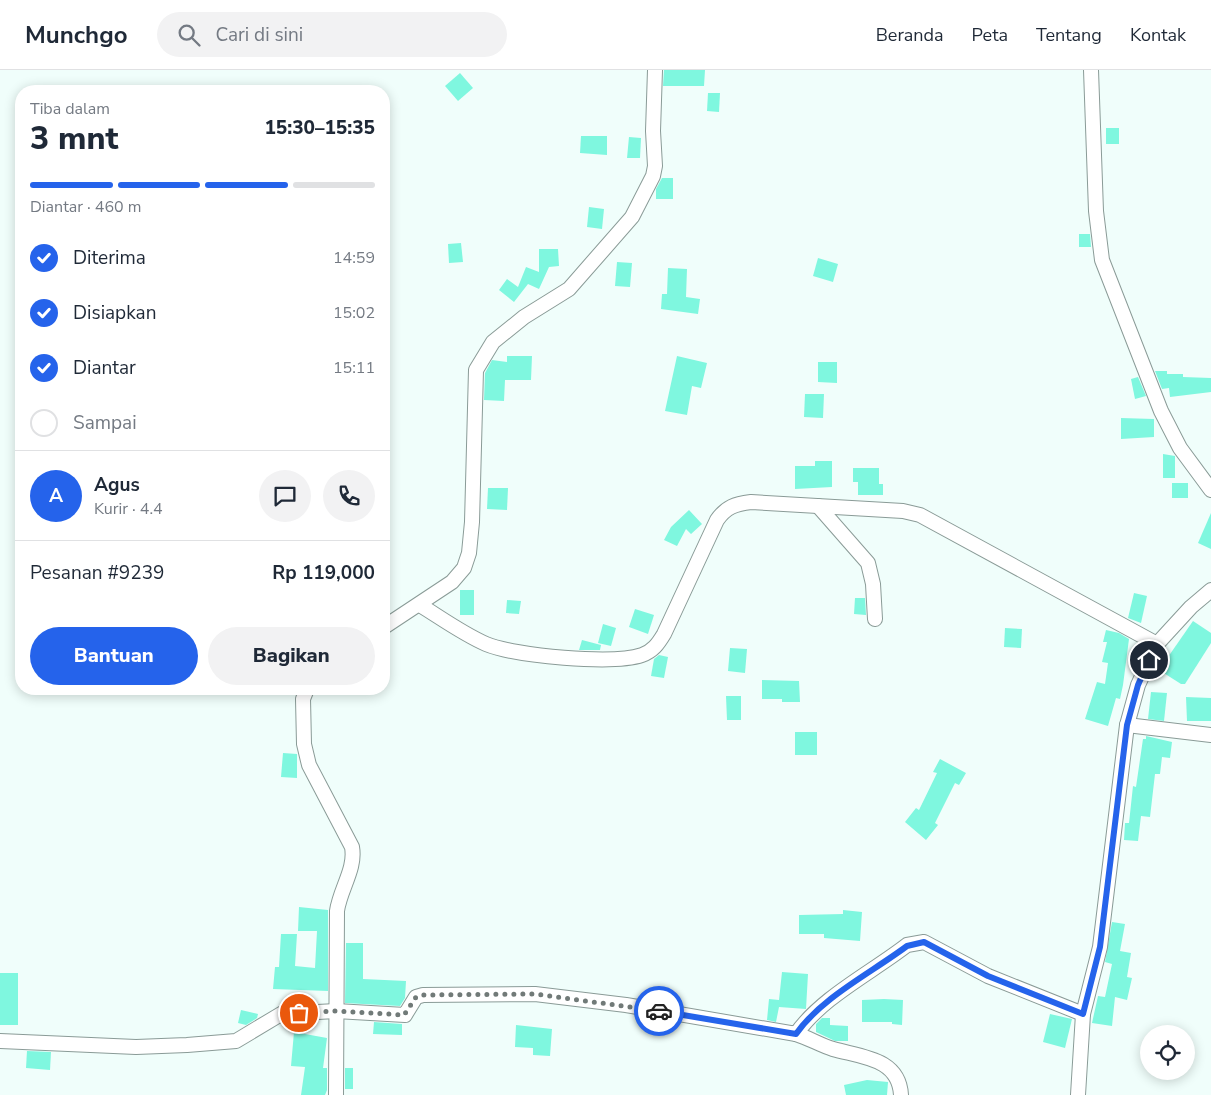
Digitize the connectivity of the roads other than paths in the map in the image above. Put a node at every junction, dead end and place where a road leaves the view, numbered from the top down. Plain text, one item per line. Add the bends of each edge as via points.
1 (655, 70) edge
2 (1091, 70) edge
3 (1211, 490) edge
4 (818, 506) junction
5 (1211, 590) edge
6 (420, 605) junction
7 (875, 619) dead end
8 (390, 623) edge
9 (1157, 644) junction
10 (305, 695) edge
11 (1127, 725) junction
12 (1211, 735) edge
13 (336, 1011) junction
14 (1083, 1014) junction
15 (796, 1034) junction
16 (0, 1041) edge
17 (336, 1095) edge
18 (901, 1095) edge
19 (1078, 1095) edge

1 - 6 street via 655,166 632,217 569,289 524,317 493,342 476,370 469,553 464,568 452,582
2 - 3 street via 1096,211 1102,260 1164,418 1180,448
4 - 6 street via 751,502 737,503 724,510 664,634 656,647 635,657 605,661 507,651 486,644
4 - 7 street via 868,563
4 - 9 street via 920,515
5 - 9 street
6 - 8 street
9 - 11 street via 1138,685
10 - 13 street via 304,744 309,765 352,847 353,857 338,911
11 - 12 street
11 - 14 street via 1100,947
13 - 15 street via 404,1015 416,997 422,995 535,994
13 - 16 street via 281,1014 236,1041 136,1047
13 - 17 street
14 - 15 street via 988,976 924,942 907,946 822,1006
14 - 19 street
15 - 18 street via 830,1048 884,1063 897,1077

